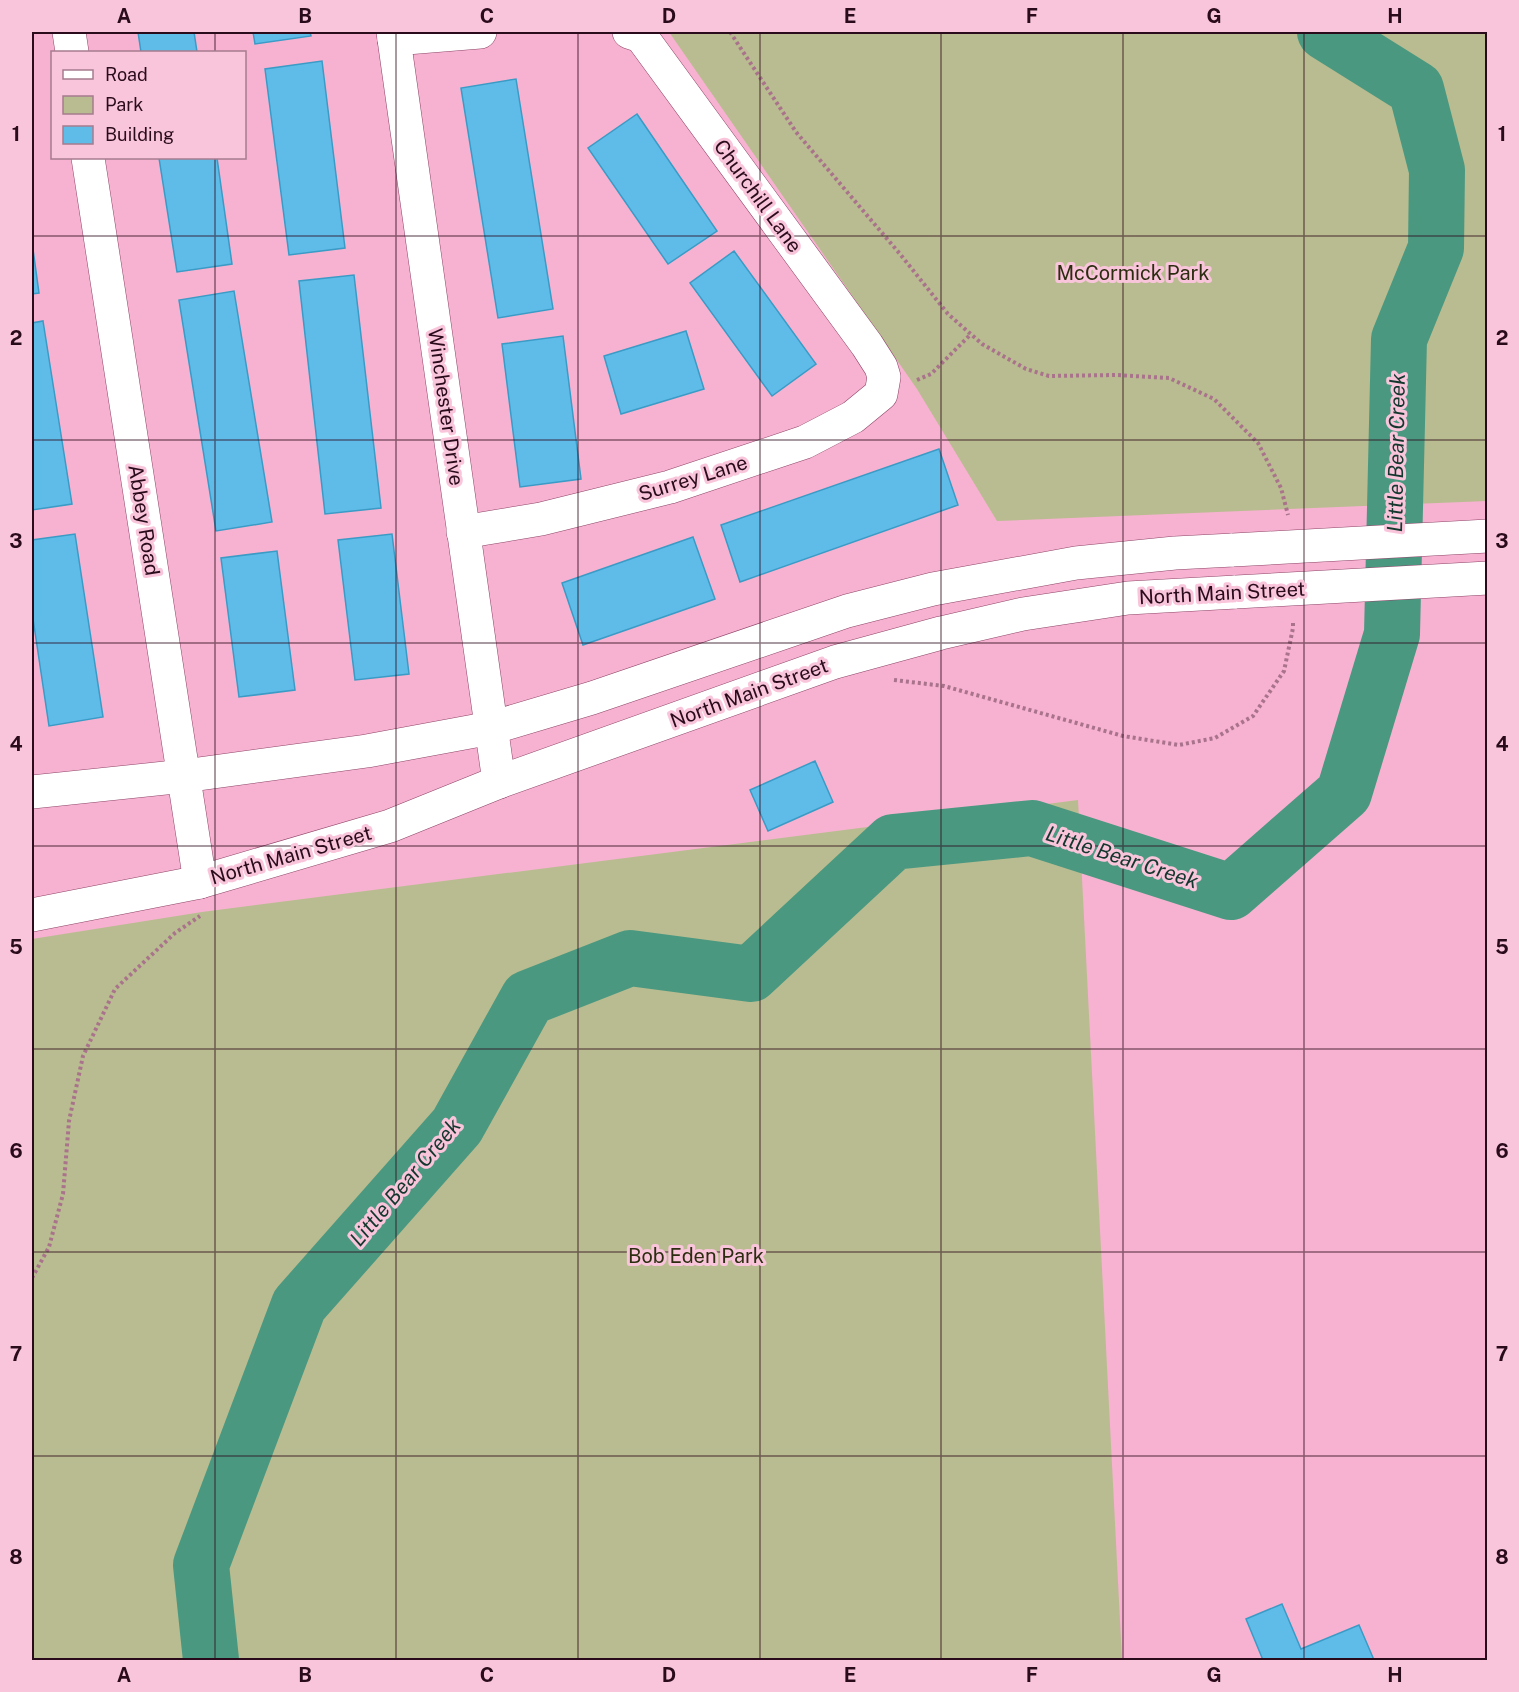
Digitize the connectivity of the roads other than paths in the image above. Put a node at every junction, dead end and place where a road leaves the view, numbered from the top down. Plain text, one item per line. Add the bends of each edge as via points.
1 (69, 32) edge
2 (480, 32) edge
3 (630, 32) edge
4 (393, 35) edge
5 (72, 51) edge
6 (88, 159) edge
7 (881, 381) joint
8 (463, 532) junction
9 (1488, 536) edge
10 (1488, 578) edge
11 (491, 728) junction
12 (184, 776) junction
13 (499, 782) junction
14 (32, 792) edge
15 (200, 882) junction
16 (32, 915) edge

1 - 5 main road
2 - 4 main road
3 - 7 main road, Churchill Lane via 641,36 867,345
4 - 8 main road, Winchester Drive
6 - 12 main road, Abbey Road
7 - 8 main road, Surrey Lane via 853,417 805,442 670,487 542,519
8 - 11 main road, Winchester Drive
9 - 11 main road, North Main Street, bridge via 1076,563 933,589 847,611 592,698
10 - 13 main road, North Main Street, bridge via 1128,598 1023,614 835,662
11 - 12 main road, North Main Street via 366,751
11 - 13 main road, Winchester Drive
12 - 14 main road, North Main Street
12 - 15 main road, Abbey Road
13 - 15 main road, North Main Street via 390,826
15 - 16 main road, North Main Street

